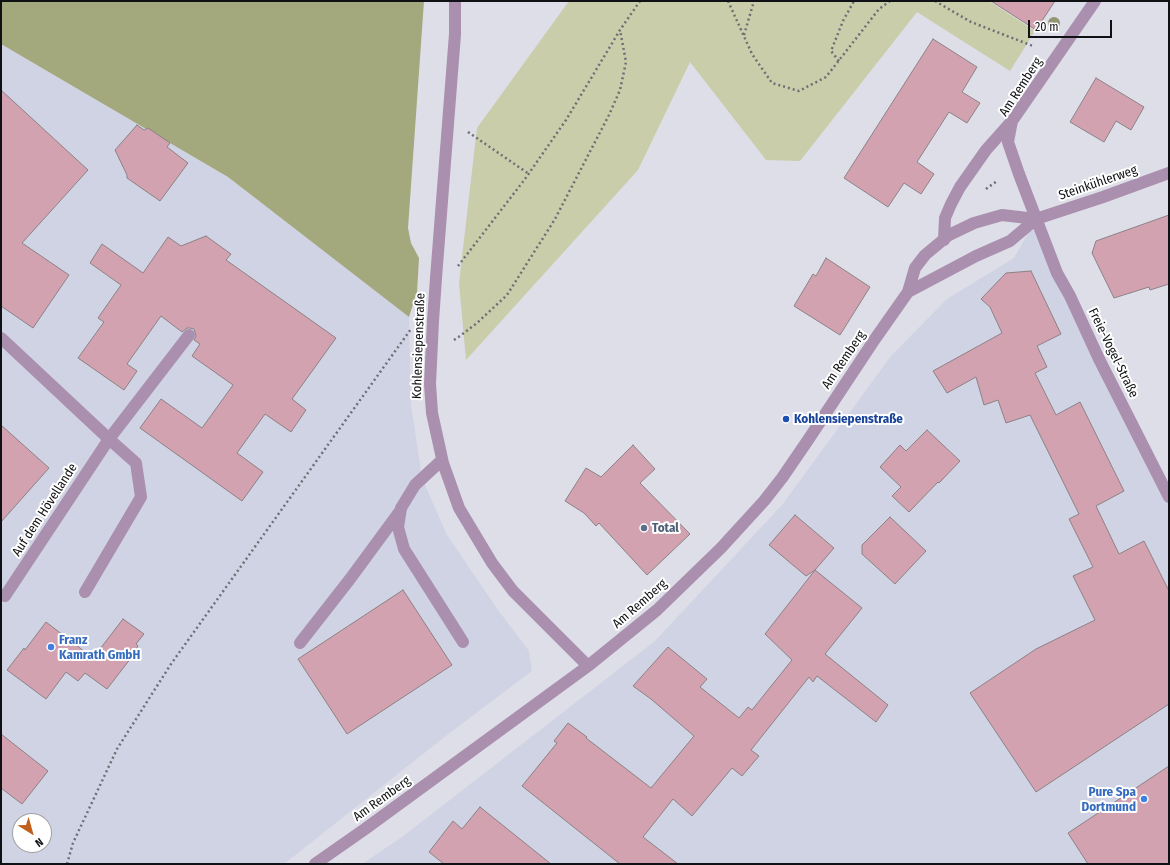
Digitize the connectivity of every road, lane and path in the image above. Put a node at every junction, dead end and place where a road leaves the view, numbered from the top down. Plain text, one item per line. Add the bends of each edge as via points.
1 (456, 1) edge
2 (640, 1) edge
3 (728, 1) edge
4 (754, 1) edge
5 (854, 1) edge
6 (890, 1) edge
7 (934, 1) edge
8 (1096, 1) edge
9 (620, 30) junction
10 (744, 36) junction
11 (1033, 46) dead end
12 (839, 61) junction
13 (1012, 122) junction
14 (464, 130) dead end
15 (1169, 173) edge
16 (529, 174) junction
17 (1036, 219) junction
18 (944, 240) junction
19 (455, 270) dead end
20 (908, 292) junction
21 (412, 327) dead end
22 (189, 335) dead end
23 (1, 338) edge
24 (431, 347) junction
25 (109, 439) junction
26 (442, 460) junction
27 (1169, 497) edge
28 (402, 508) junction
29 (85, 592) dead end
30 (5, 596) dead end
31 (463, 642) dead end
32 (300, 643) dead end
33 (588, 666) junction
34 (67, 864) edge
35 (315, 864) edge

1 - 24 street, Kohlensiepenstraße, bridge
2 - 9 path
3 - 10 path
4 - 10 path
5 - 12 path via 831,51
6 - 12 path via 879,9
7 - 11 path via 972,22
8 - 13 street, Am Remberg
9 - 16 path via 566,120
9 - 24 path via 626,62 620,90 610,115 555,219 507,295 460,336
10 - 12 path via 752,54 772,83 799,91 826,76
13 - 17 street, Am Remberg via 1008,142
13 - 18 street via 986,150 960,187 945,218
14 - 16 path
15 - 17 street, Steinkühlerweg
16 - 19 path
17 - 18 street, Am Remberg via 1002,215 974,223
17 - 20 street, Am Remberg via 1010,241
17 - 27 street, Freie-Vogel-Straße via 1057,273
18 - 20 street, Am Remberg via 925,255 915,268
20 - 33 street, Am Remberg via 764,501 721,548 657,610
21 - 34 path via 171,664 117,749 73,843
22 - 25 street, Auf dem Hövellande
23 - 25 street
24 - 26 street, Kohlensiepenstraße via 432,413
25 - 29 street via 136,463 141,497
25 - 30 street, Auf dem Hövellande
26 - 28 street via 414,485
26 - 33 street, Kohlensiepenstraße via 459,508 492,563 513,590
28 - 31 street via 398,527 404,549
28 - 32 street
33 - 35 street, Am Remberg

